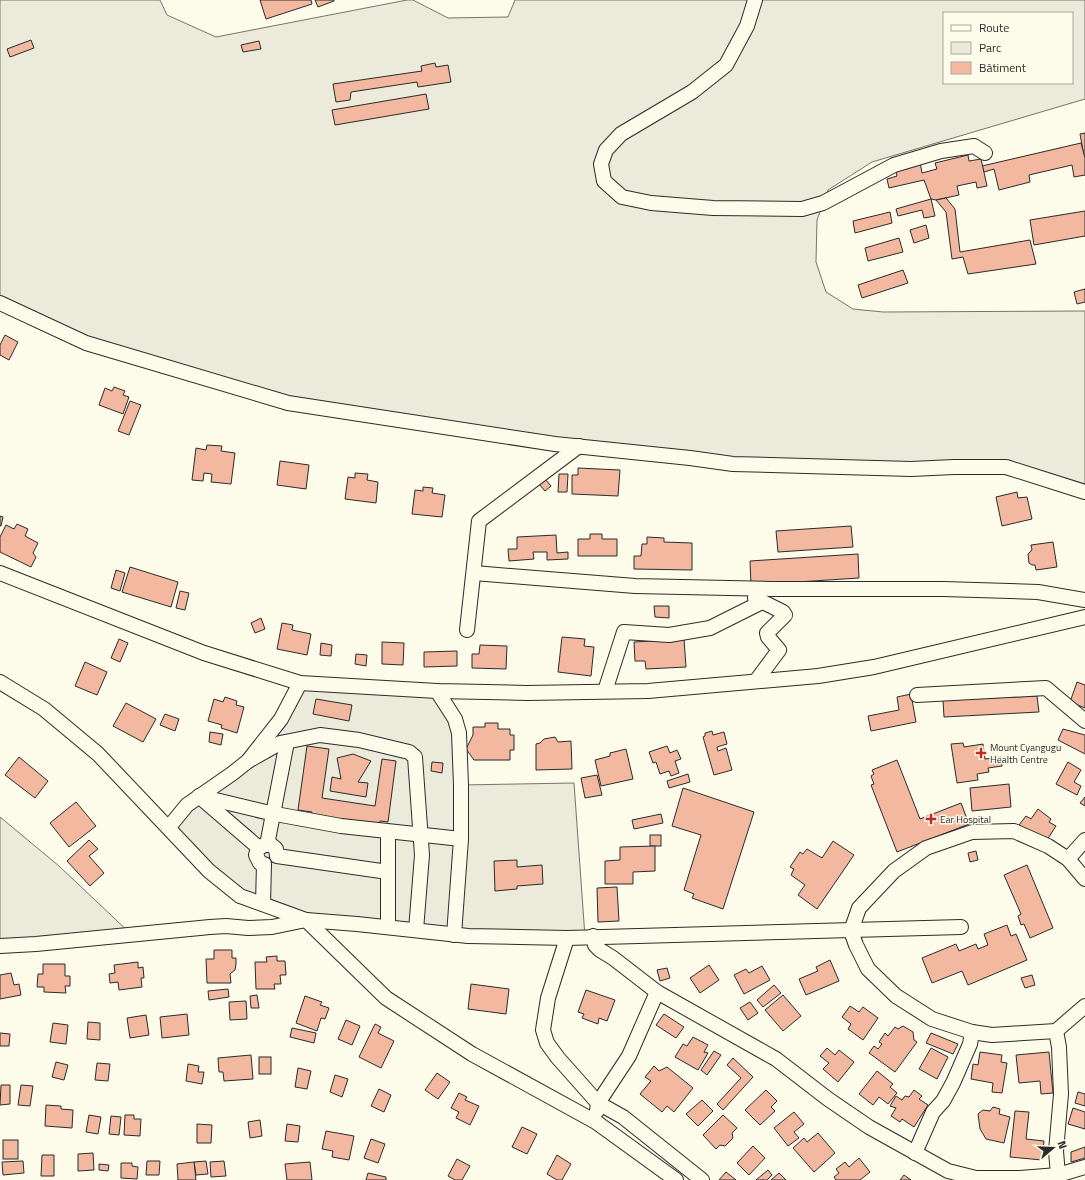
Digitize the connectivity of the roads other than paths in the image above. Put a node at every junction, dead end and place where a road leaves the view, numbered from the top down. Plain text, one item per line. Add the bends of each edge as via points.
1 (755, 0) edge
2 (985, 153) dead end
3 (0, 303) edge
4 (579, 446) junction
5 (1085, 492) edge
6 (0, 573) edge
7 (474, 573) junction
8 (735, 588) junction
9 (1085, 600) edge
10 (762, 602) junction
11 (1085, 616) edge
12 (467, 630) dead end
13 (756, 681) junction
14 (0, 682) edge
15 (300, 682) junction
16 (437, 691) junction
17 (605, 691) junction
18 (917, 696) dead end
19 (1085, 721) edge
20 (287, 742) junction
21 (248, 761) junction
22 (199, 796) junction
23 (274, 813) junction
24 (169, 827) junction
25 (388, 832) junction
26 (420, 834) junction
27 (461, 839) junction
28 (1085, 840) edge
29 (263, 846) junction
30 (1068, 859) junction
31 (388, 872) junction
32 (1085, 878) edge
33 (263, 904) junction
34 (306, 920) junction
35 (388, 927) junction
36 (961, 927) dead end
37 (416, 930) junction
38 (851, 930) junction
39 (454, 935) junction
40 (593, 936) junction
41 (567, 938) junction
42 (0, 946) edge
43 (657, 992) junction
44 (1085, 1006) edge
45 (1056, 1031) junction
46 (972, 1032) junction
47 (598, 1103) junction
48 (596, 1122) junction
49 (915, 1153) junction
50 (1085, 1167) edge
51 (1058, 1175) junction
52 (676, 1180) edge
53 (702, 1180) edge

1 - 2 street via 747,26 726,65 692,92 622,134 606,150 601,164 604,181 622,197 651,203 705,207 802,209 823,203 894,165 941,151 974,146
3 - 4 street via 86,343 288,403
4 - 5 street via 733,464 911,469 1006,467
4 - 7 street via 479,520
6 - 15 street via 204,653
7 - 8 street via 635,586
7 - 12 street
8 - 9 street via 1038,592
8 - 10 street
10 - 13 street via 785,615 767,633 779,650
10 - 17 street via 710,628 669,635 624,632
11 - 13 street via 874,667 818,676
13 - 17 street via 648,691
14 - 24 street via 44,709 98,754
15 - 16 street
15 - 21 street via 281,718
16 - 17 street
16 - 27 street via 455,718 459,733
18 - 19 street via 1046,688
20 - 21 street via 280,743
20 - 23 street
20 - 26 street via 320,735 358,740 408,752 415,757
21 - 22 street
22 - 23 street
22 - 24 street via 187,805
22 - 29 street
23 - 25 street
23 - 29 street
24 - 33 street via 209,871 240,896
25 - 26 street
25 - 31 street
26 - 27 street
26 - 37 street via 422,856
27 - 39 street
28 - 30 street
29 - 31 street via 270,844 276,849 277,856
29 - 33 street via 256,854 260,863 264,864
30 - 32 street
30 - 38 street via 1048,846 1014,831 972,832 926,848 894,871 859,908
31 - 35 street
33 - 34 street
34 - 35 street
34 - 42 street via 272,927 210,927
34 - 48 street via 386,998 472,1054
35 - 37 street
36 - 38 street
37 - 39 street
38 - 40 street
38 - 46 street via 868,969 896,996 932,1019
39 - 41 street
40 - 41 street
40 - 43 street via 595,945 600,950
41 - 47 street via 548,998 543,1030 547,1043 558,1058
43 - 47 street via 629,1056
43 - 49 street via 776,1059 869,1127
44 - 45 street
45 - 46 street via 992,1035
45 - 51 street via 1061,1094 1056,1151
46 - 49 street via 970,1044 953,1083 933,1112
47 - 48 street
47 - 53 street via 623,1117
48 - 52 street
49 - 51 street via 948,1171 976,1178
50 - 51 street

